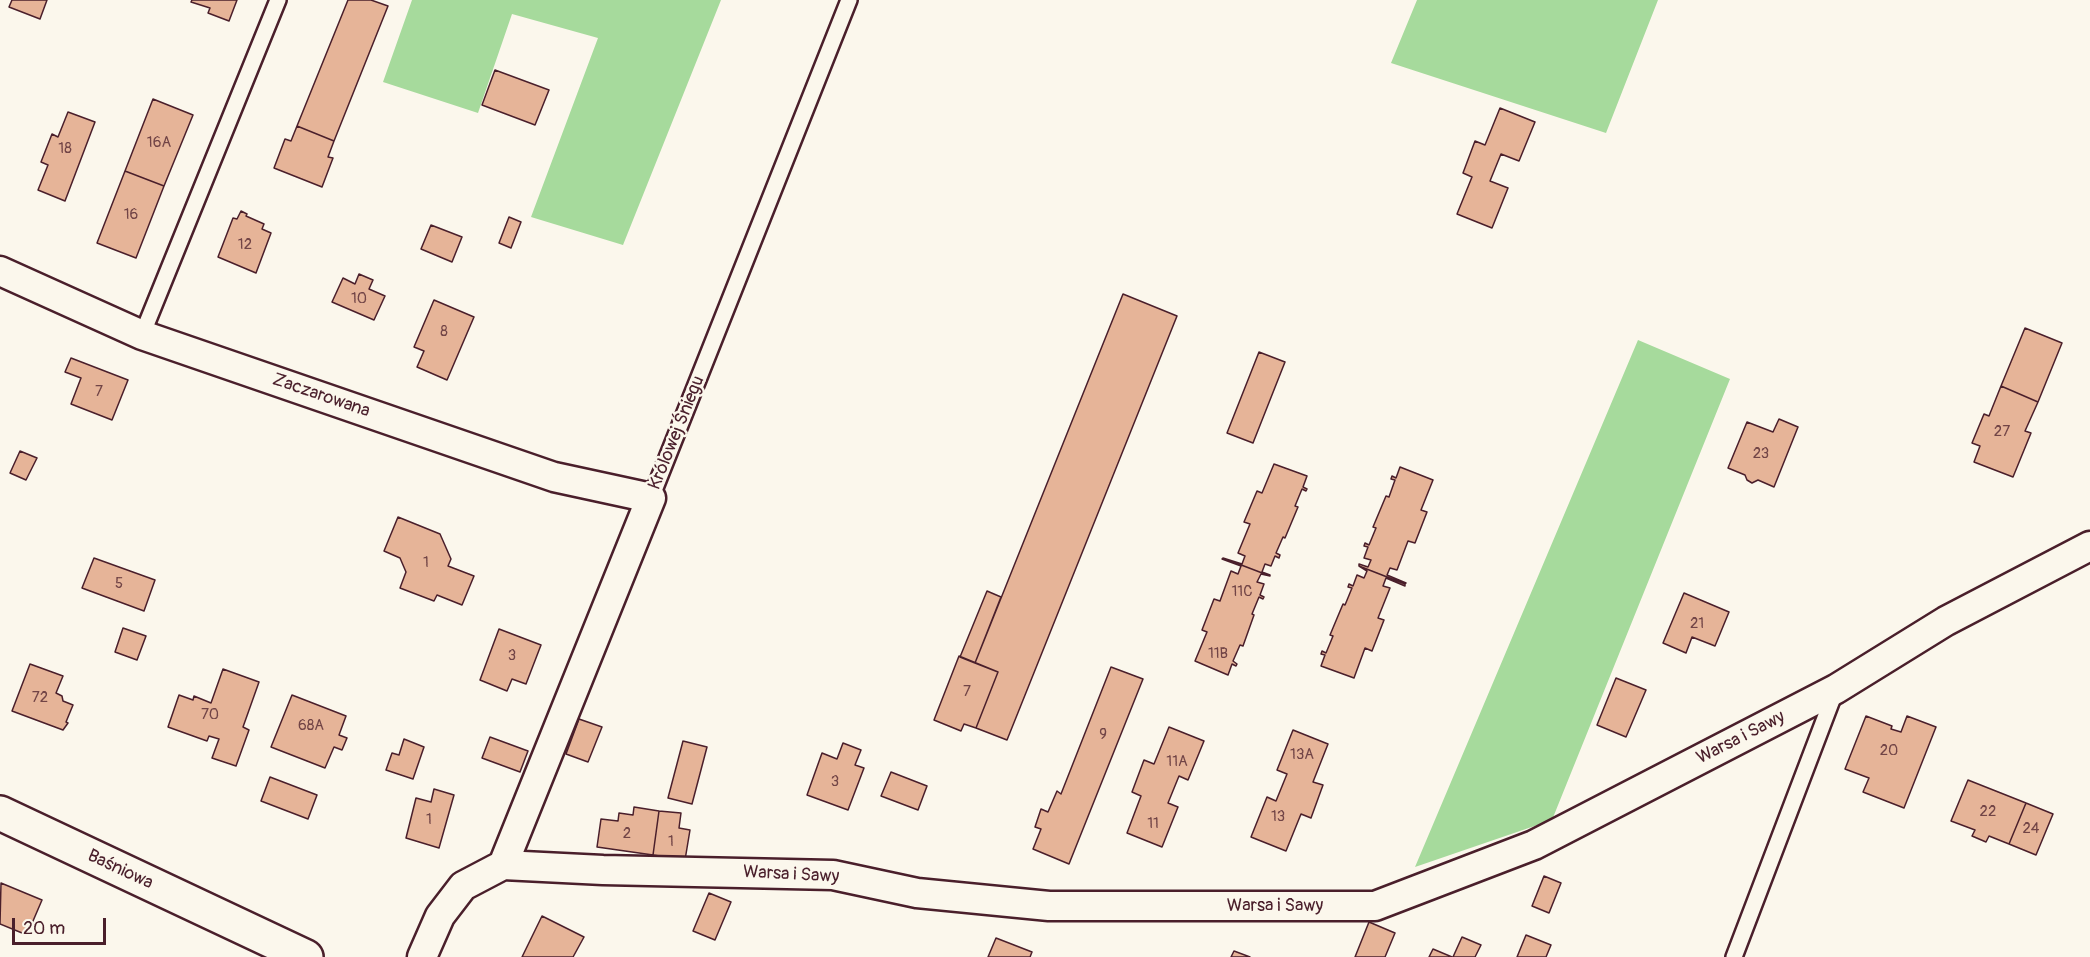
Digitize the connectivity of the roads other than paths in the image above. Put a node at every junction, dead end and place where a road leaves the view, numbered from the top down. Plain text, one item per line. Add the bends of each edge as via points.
1 (278, 0) edge
2 (849, 0) edge
3 (0, 271) edge
4 (142, 335) junction
5 (651, 498) junction
6 (2090, 546) edge
7 (1836, 689) junction
8 (0, 813) edge
9 (503, 864) junction
10 (306, 957) edge
11 (422, 957) edge
12 (1734, 957) edge

1 - 4 lane
2 - 5 lane, Królowej Śniegu
3 - 4 street, Zaczarowana
4 - 5 street, Zaczarowana via 554,477
5 - 9 street, Królowej Śniegu
6 - 7 street, Warsa i Sawy via 1946,621
7 - 9 street, Warsa i Sawy via 1534,845 1375,906 1049,906 917,893 833,875
7 - 12 lane
8 - 10 main road, Baśniowa
9 - 11 street via 463,886 440,916

